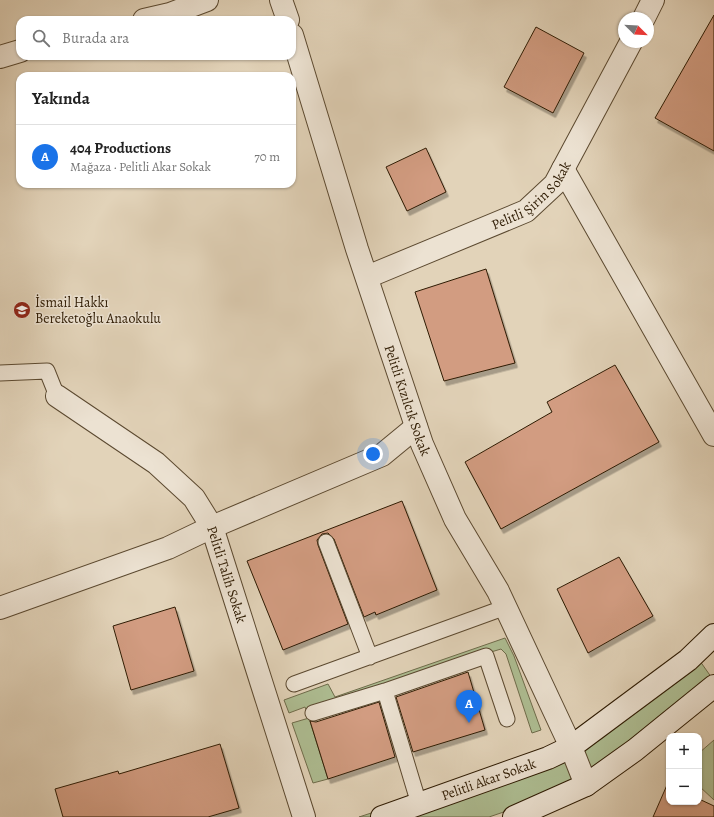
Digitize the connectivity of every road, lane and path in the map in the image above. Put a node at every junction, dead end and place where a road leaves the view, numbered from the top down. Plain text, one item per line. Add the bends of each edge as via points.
1 (207, 0) edge
2 (282, 0) edge
3 (653, 0) edge
4 (647, 12) edge
5 (161, 16) edge
6 (287, 16) edge
7 (296, 47) edge
8 (628, 48) edge
9 (16, 52) edge
10 (0, 57) edge
11 (563, 169) junction
12 (367, 277) junction
13 (0, 373) edge
14 (57, 396) joint
15 (416, 427) junction
16 (714, 435) edge
17 (212, 527) junction
18 (326, 542) dead end
19 (506, 607) junction
20 (0, 608) edge
21 (714, 635) edge
22 (370, 657) junction
23 (294, 684) dead end
24 (714, 686) edge
25 (384, 691) junction
26 (313, 713) dead end
27 (507, 719) dead end
28 (572, 747) junction
29 (586, 785) junction
30 (418, 804) junction
31 (523, 815) edge
32 (304, 817) edge
33 (382, 817) edge

1 - 5 street
2 - 6 street
3 - 4 street
7 - 12 street, Pelitli Kızılcık Sokak
8 - 11 street, Pelitli Şirin Sokak
9 - 10 street
11 - 12 street, Pelitli Şirin Sokak via 555,184 526,210
11 - 16 street
12 - 15 street, Pelitli Kızılcık Sokak
13 - 14 lane via 47,371
14 - 17 street, Pelitli Talih Sokak via 156,463 194,498
15 - 17 street via 382,455
15 - 19 street, Pelitli Kızılcık Sokak via 456,519
17 - 20 street via 168,548
17 - 32 street, Pelitli Talih Sokak
18 - 22 lane
19 - 22 lane
19 - 28 street, Pelitli Kızılcık Sokak
21 - 28 street, Pelitli Akar Sokak via 688,660
22 - 23 lane
24 - 29 street
25 - 26 lane
25 - 27 lane via 486,656
25 - 30 lane
28 - 29 street
28 - 30 street, Pelitli Akar Sokak
29 - 31 street
30 - 33 street, Pelitli Akar Sokak

